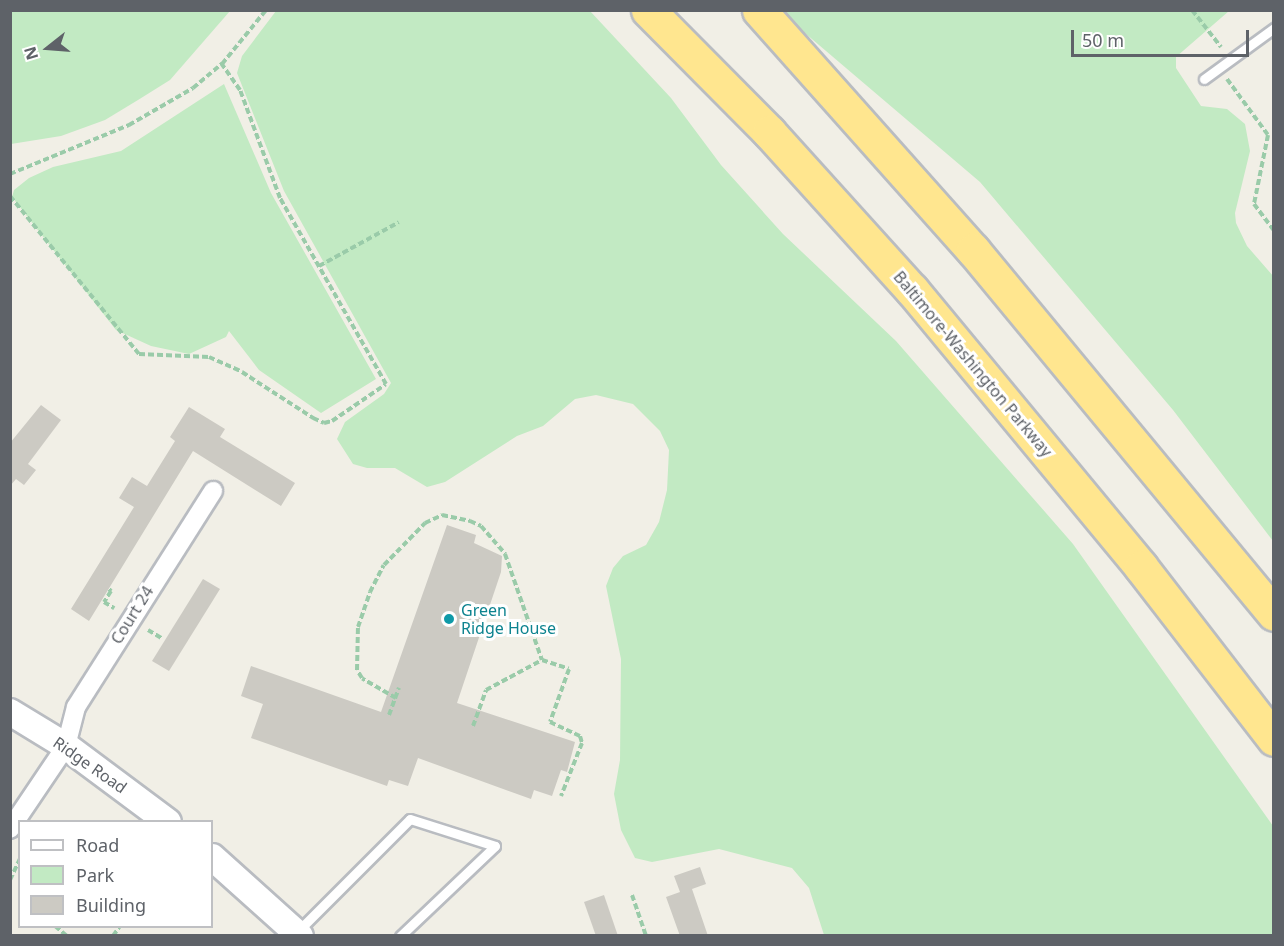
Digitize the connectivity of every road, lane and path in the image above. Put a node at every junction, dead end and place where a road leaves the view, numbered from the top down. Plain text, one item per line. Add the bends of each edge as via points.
1 (266, 10) edge
2 (648, 10) edge
3 (759, 10) edge
4 (1192, 10) edge
5 (1274, 28) edge
6 (1231, 59) junction
7 (222, 64) junction
8 (1220, 68) junction
9 (1204, 80) dead end
10 (10, 174) edge
11 (10, 196) edge
12 (399, 222) dead end
13 (1274, 231) edge
14 (319, 266) junction
15 (213, 491) dead end
16 (1273, 613) edge
17 (542, 660) junction
18 (399, 688) dead end
19 (396, 698) junction
20 (10, 712) edge
21 (389, 715) dead end
22 (472, 726) dead end
23 (1274, 739) edge
24 (66, 746) junction
25 (573, 751) dead end
26 (579, 753) junction
27 (561, 796) dead end
28 (165, 820) edge
29 (10, 829) edge
30 (213, 858) edge
31 (18, 863) edge
32 (10, 880) edge
33 (632, 895) dead end
34 (298, 934) edge
35 (400, 936) edge
36 (646, 936) edge

1 - 7 path
2 - 23 highway, Baltimore-Washington Parkway via 769,132 919,299 1142,567
3 - 16 highway via 973,250
4 - 6 path
5 - 6 lane
6 - 8 lane
7 - 10 path via 193,88 129,125
7 - 14 path via 240,90 280,198
8 - 9 lane
8 - 13 path via 1268,135 1254,204
11 - 14 path via 140,354 209,357 242,372 324,423 386,384
12 - 14 path
15 - 24 street, Court 24 via 76,707
17 - 19 path via 498,545 481,526 441,515 405,539 384,565 358,627 359,674
17 - 22 path via 486,690
17 - 26 path via 569,669 550,722 580,736
18 - 19 path
19 - 21 path
20 - 24 street, Ridge Road
24 - 28 street, Ridge Road
24 - 29 street, Court 24
25 - 26 path
26 - 27 path
30 - 34 street
31 - 32 path
33 - 36 path
34 - 35 lane via 410,819 495,846

